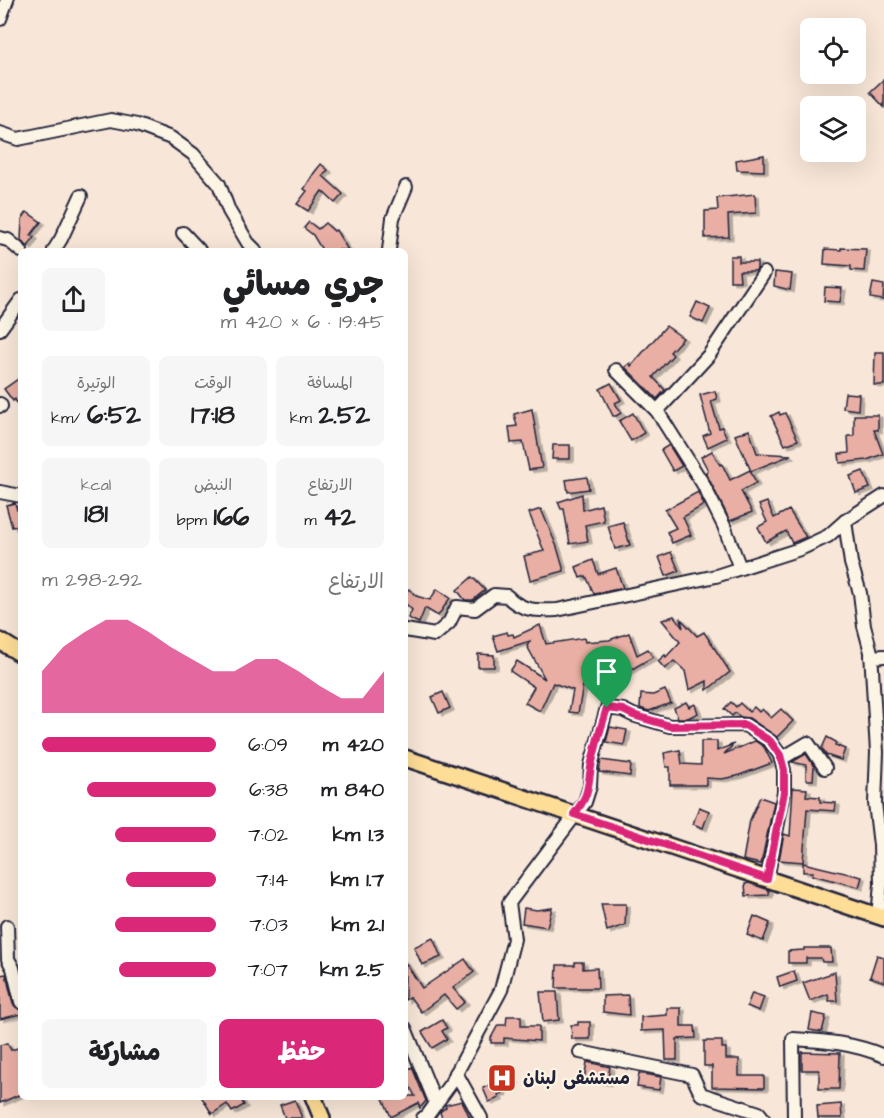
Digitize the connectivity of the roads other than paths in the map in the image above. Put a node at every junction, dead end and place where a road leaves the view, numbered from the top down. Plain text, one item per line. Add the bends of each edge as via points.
1 (7, 0) edge
2 (0, 19) edge
3 (0, 133) edge
4 (406, 187) dead end
5 (81, 196) dead end
6 (183, 232) dead end
7 (0, 238) edge
8 (18, 248) edge
9 (55, 248) edge
10 (197, 248) edge
11 (253, 248) edge
12 (389, 248) edge
13 (764, 273) dead end
14 (18, 304) edge
15 (0, 329) edge
16 (616, 370) dead end
17 (657, 411) junction
18 (0, 492) edge
19 (18, 495) edge
20 (884, 496) edge
21 (845, 521) junction
22 (740, 568) junction
23 (408, 630) edge
24 (0, 641) edge
25 (18, 652) edge
26 (878, 656) edge
27 (408, 759) edge
28 (781, 759) junction
29 (825, 768) dead end
30 (574, 814) junction
31 (882, 836) edge
32 (767, 879) junction
33 (881, 918) edge
34 (7, 926) dead end
35 (13, 968) junction
36 (0, 969) edge
37 (18, 989) edge
38 (408, 1035) edge
39 (580, 1052) dead end
40 (884, 1056) edge
41 (456, 1073) junction
42 (315, 1100) edge
43 (436, 1104) junction
44 (322, 1118) edge
45 (423, 1118) edge
46 (481, 1118) edge
47 (763, 1118) edge
48 (794, 1118) edge

1 - 2 street
3 - 11 street via 18,139 111,120 171,138 193,154 219,184 229,211
4 - 12 street via 393,218
5 - 9 street
6 - 10 street
7 - 8 street
13 - 17 street via 709,355
14 - 15 street
16 - 17 street
17 - 22 street via 704,484
18 - 19 street
20 - 21 street
21 - 22 street via 828,536 800,549
21 - 26 street via 864,626
22 - 23 street via 556,610 535,611 516,605 507,596 494,595 475,609 458,607 449,623 435,635
24 - 25 main road
26 - 31 street via 875,803
27 - 30 main road
28 - 29 street via 808,743
28 - 30 street via 770,741 745,725 670,726 607,708 591,765 590,786 585,802
28 - 32 street via 784,792
30 - 32 main road
30 - 41 street via 509,903 514,939 501,990
31 - 33 street
32 - 33 main road
34 - 35 street via 8,959
35 - 36 street
35 - 37 street
38 - 43 street
39 - 47 street via 692,1075 701,1094 759,1113
40 - 48 street via 861,1047 793,1039
41 - 43 street
41 - 46 street
42 - 44 main road
43 - 45 street

